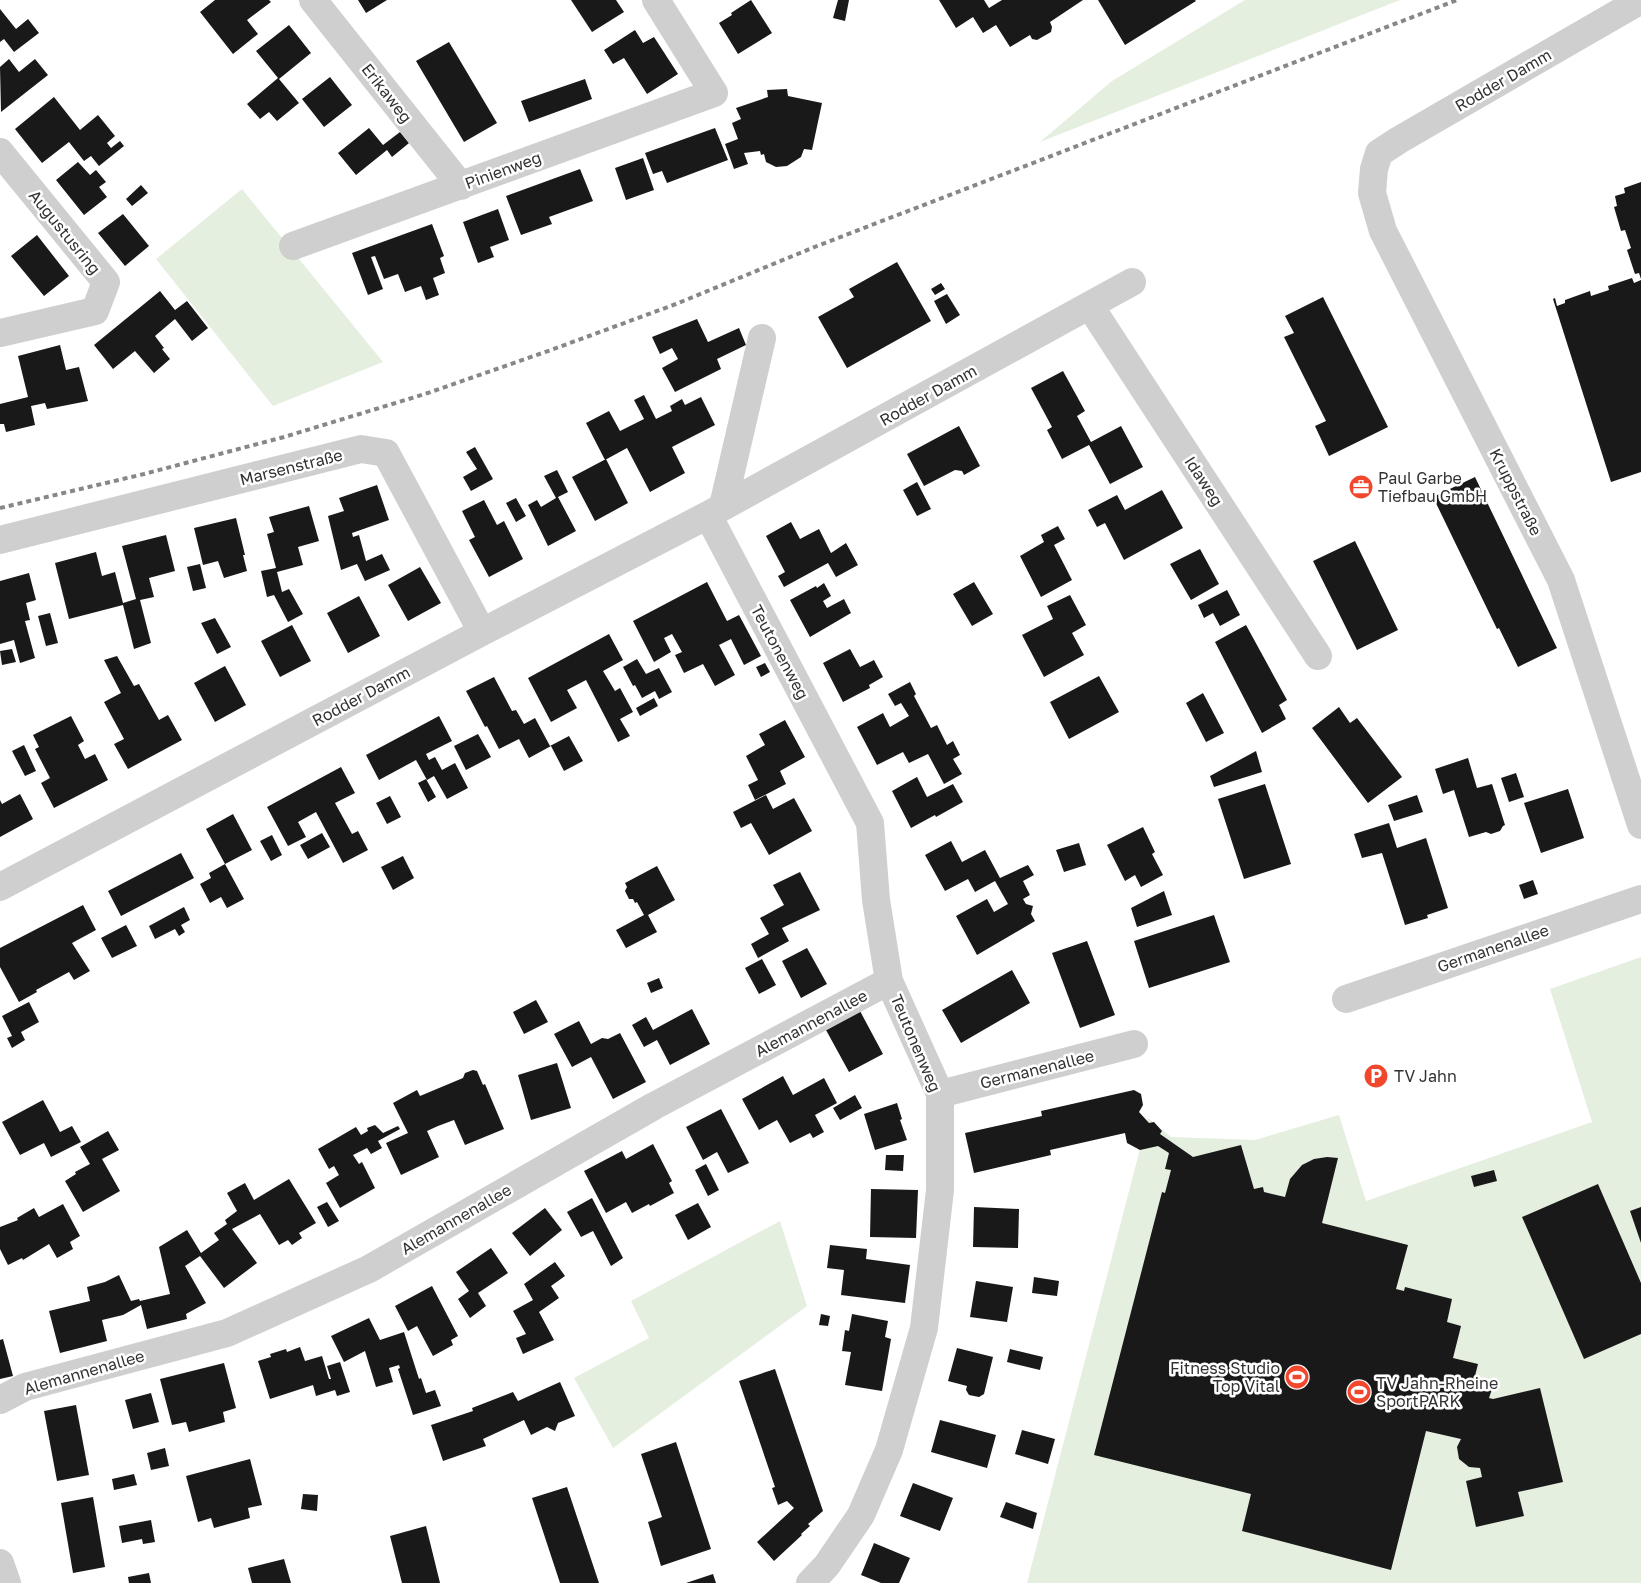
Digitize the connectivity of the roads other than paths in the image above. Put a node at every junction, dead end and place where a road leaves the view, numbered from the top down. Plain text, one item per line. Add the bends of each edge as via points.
1 (313, 0) edge
2 (656, 0) edge
3 (1641, 0) edge
4 (0, 152) edge
5 (1374, 169) joint
6 (461, 186) junction
7 (293, 246) dead end
8 (1132, 282) dead end
9 (1090, 306) junction
10 (0, 333) edge
11 (762, 338) dead end
12 (716, 511) junction
13 (0, 540) edge
14 (482, 632) junction
15 (1318, 656) dead end
16 (1641, 825) edge
17 (0, 886) edge
18 (1641, 899) edge
19 (889, 982) junction
20 (1346, 999) dead end
21 (1134, 1044) dead end
22 (940, 1094) junction
23 (0, 1400) edge
24 (0, 1562) edge
25 (7, 1583) edge
26 (810, 1583) edge

1 - 6 street, Erikaweg
2 - 6 street, Pinienweg via 714,93
3 - 5 street, Rodder Damm via 1399,140 1379,153
4 - 10 street, Augustusring via 106,282 95,311
5 - 16 street, Kruppstraße via 1372,192 1383,231 1561,580
6 - 7 street, Pinienweg
8 - 9 street, Rodder Damm
9 - 12 street, Rodder Damm
9 - 15 street, Idaweg
11 - 12 street
12 - 14 street, Rodder Damm
12 - 19 street, Teutonenweg via 870,823 876,900
13 - 14 street, Marsenstraße via 361,449 386,453
14 - 17 street, Rodder Damm
18 - 20 street, Germanenallee
19 - 22 street, Teutonenweg
19 - 23 street, Alemannenallee via 654,1106 369,1269 227,1333 25,1387
21 - 22 street, Germanenallee
22 - 26 street, Teutonenweg via 940,1190 924,1328 889,1450 860,1515 827,1565
24 - 25 street

